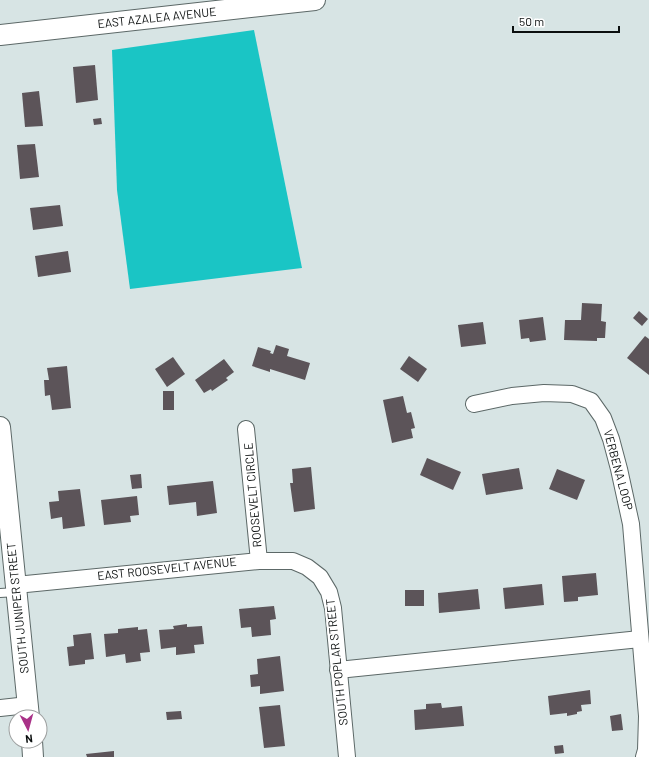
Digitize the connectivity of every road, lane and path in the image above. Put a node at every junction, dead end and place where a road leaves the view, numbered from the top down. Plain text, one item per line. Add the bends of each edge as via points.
1 (315, 0) edge
2 (0, 36) edge
3 (474, 404) dead end
4 (0, 427) edge
5 (246, 429) dead end
6 (2, 468) edge
7 (259, 561) junction
8 (314, 572) joint
9 (11, 590) edge
10 (640, 639) junction
11 (338, 670) junction
12 (29, 709) edge
13 (347, 757) edge
14 (644, 757) edge

1 - 2 street, EAST AZALEA AVENUE
3 - 10 street, VERBENA LOOP via 512,396 544,393 572,394 591,401 603,418 611,439 630,514
4 - 6 street, SOUTH JUNIPER STREET
5 - 7 street, ROOSEVELT CIRCLE
6 - 9 street, SOUTH JUNIPER STREET
7 - 8 street, EAST ROOSEVELT AVENUE via 294,561
7 - 9 street, EAST ROOSEVELT AVENUE
8 - 11 street, SOUTH POPLAR STREET via 329,592 333,608
9 - 12 street, SOUTH JUNIPER STREET
10 - 11 street
10 - 14 street, VERBENA LOOP via 647,716
11 - 13 street, SOUTH POPLAR STREET

